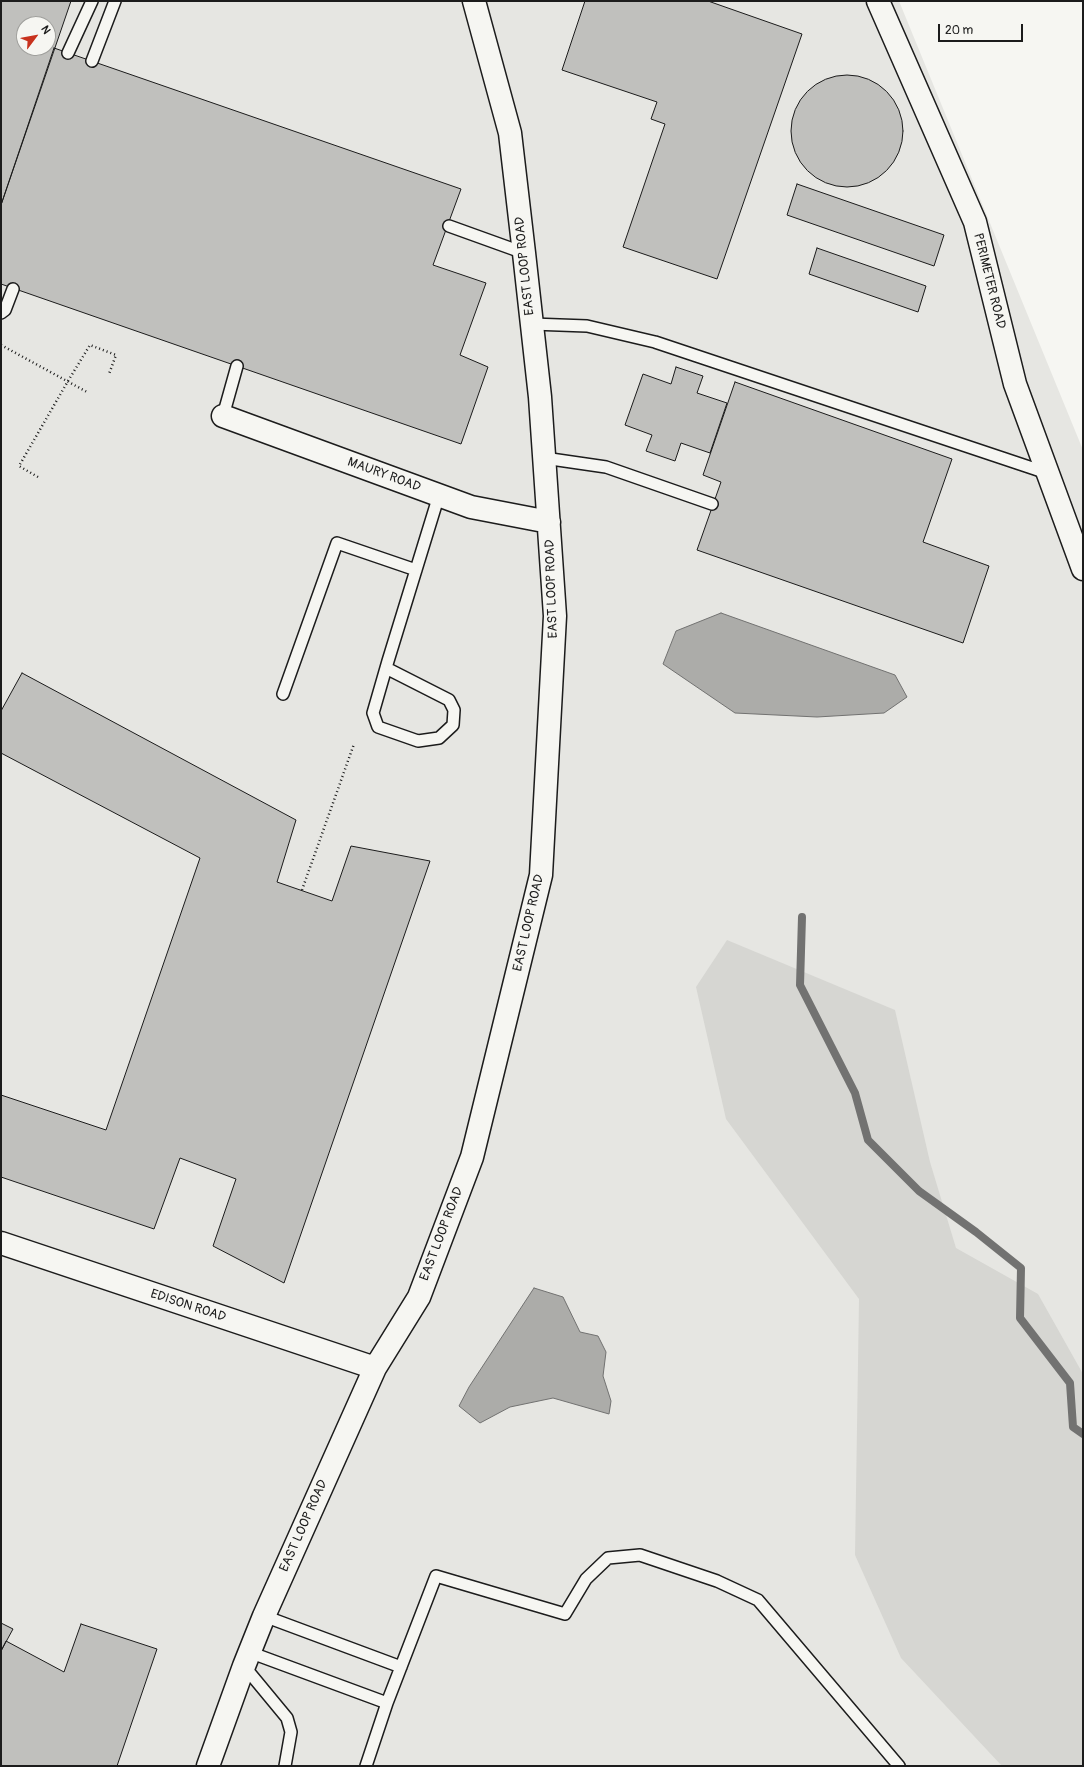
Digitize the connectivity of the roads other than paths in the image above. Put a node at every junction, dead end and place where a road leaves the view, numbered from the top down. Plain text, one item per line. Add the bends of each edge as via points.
1 (92, 1) edge
2 (115, 1) edge
3 (474, 1) edge
4 (878, 1) edge
5 (68, 52) dead end
6 (92, 61) dead end
7 (449, 226) dead end
8 (524, 252) junction
9 (12, 289) dead end
10 (1, 313) edge
11 (532, 324) junction
12 (237, 366) dead end
13 (223, 416) joint
14 (544, 458) junction
15 (1047, 473) junction
16 (439, 495) junction
17 (712, 504) dead end
18 (549, 522) junction
19 (1083, 569) edge
20 (416, 570) junction
21 (386, 668) junction
22 (283, 694) dead end
23 (1, 1243) edge
24 (375, 1368) junction
25 (264, 1616) junction
26 (247, 1659) junction
27 (401, 1667) junction
28 (387, 1703) junction
29 (208, 1766) edge
30 (285, 1766) edge
31 (366, 1766) edge
32 (899, 1766) edge

1 - 5 lane
2 - 6 lane
3 - 8 street, EAST LOOP ROAD via 510,133
4 - 15 street, PERIMETER ROAD via 974,222 1015,384
7 - 8 lane
8 - 11 street, EAST LOOP ROAD
9 - 10 lane via 5,310
11 - 14 street, EAST LOOP ROAD
11 - 15 lane via 587,326 655,342
12 - 13 lane
13 - 16 street, MAURY ROAD
14 - 17 lane via 606,467
14 - 18 street, EAST LOOP ROAD
15 - 19 street, PERIMETER ROAD
16 - 18 street, MAURY ROAD via 471,507
16 - 20 lane
18 - 24 street, EAST LOOP ROAD via 555,616 542,875 472,1157 419,1297
20 - 21 lane
20 - 22 lane via 337,544
21 - 21 lane via 373,713 378,727 418,741 439,738 453,724 454,710 449,700
23 - 24 street, EDISON ROAD
24 - 25 street, EAST LOOP ROAD
25 - 26 street, EAST LOOP ROAD
25 - 27 lane
26 - 28 lane
26 - 29 street, EAST LOOP ROAD
26 - 30 lane via 287,1718 291,1732
27 - 28 lane
27 - 32 lane via 436,1576 564,1614 586,1578 608,1558 640,1555 717,1581 758,1600
28 - 31 lane

